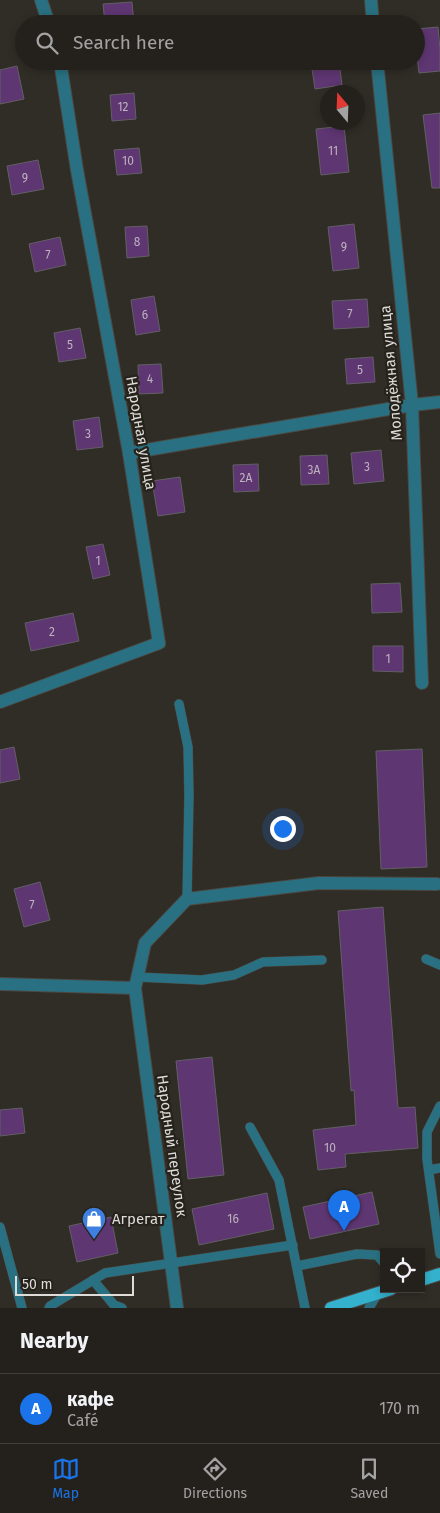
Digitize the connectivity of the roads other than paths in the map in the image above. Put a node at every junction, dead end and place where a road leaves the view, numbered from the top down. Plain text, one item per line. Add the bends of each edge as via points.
1 (41, 0) edge
2 (371, 0) edge
3 (45, 15) edge
4 (372, 15) edge
5 (61, 70) edge
6 (378, 70) edge
7 (440, 402) edge
8 (412, 405) junction
9 (129, 453) junction
10 (422, 683) dead end
11 (0, 702) edge
12 (179, 704) dead end
13 (437, 884) dead end
14 (187, 899) junction
15 (426, 959) dead end
16 (322, 960) dead end
17 (440, 965) edge
18 (136, 982) junction
19 (0, 984) edge
20 (440, 1106) edge
21 (250, 1127) dead end
22 (440, 1168) edge
23 (429, 1170) junction
24 (0, 1227) edge
25 (293, 1245) junction
26 (440, 1254) edge
27 (380, 1258) edge
28 (172, 1264) junction
29 (297, 1266) junction
30 (440, 1274) edge
31 (425, 1279) edge
32 (93, 1280) junction
33 (378, 1293) joint
34 (22, 1308) edge
35 (49, 1308) edge
36 (122, 1308) edge
37 (177, 1308) edge
38 (305, 1308) edge
39 (331, 1308) edge
40 (369, 1308) edge

1 - 3 street
2 - 4 street
5 - 9 street, Народная улица
6 - 8 street, Молодёжная улица
7 - 8 street
8 - 9 street
8 - 10 street, Молодёжная улица
9 - 11 street, Народная улица via 159,643
12 - 14 lane via 188,748
13 - 14 street via 320,883
14 - 18 street via 146,943
15 - 17 lane
16 - 18 lane via 263,962 234,975 202,980
18 - 19 street
18 - 28 street, Народный переулок
20 - 23 lane via 427,1132
21 - 25 lane via 279,1180
22 - 23 lane
23 - 26 lane
24 - 34 lane
25 - 28 lane
25 - 29 lane
27 - 29 lane via 377,1255 357,1254
28 - 32 lane via 105,1273
28 - 37 street, Народный переулок
29 - 38 lane
30 - 31 main road
32 - 35 lane
32 - 36 lane via 114,1304
33 - 39 main road
33 - 40 lane

